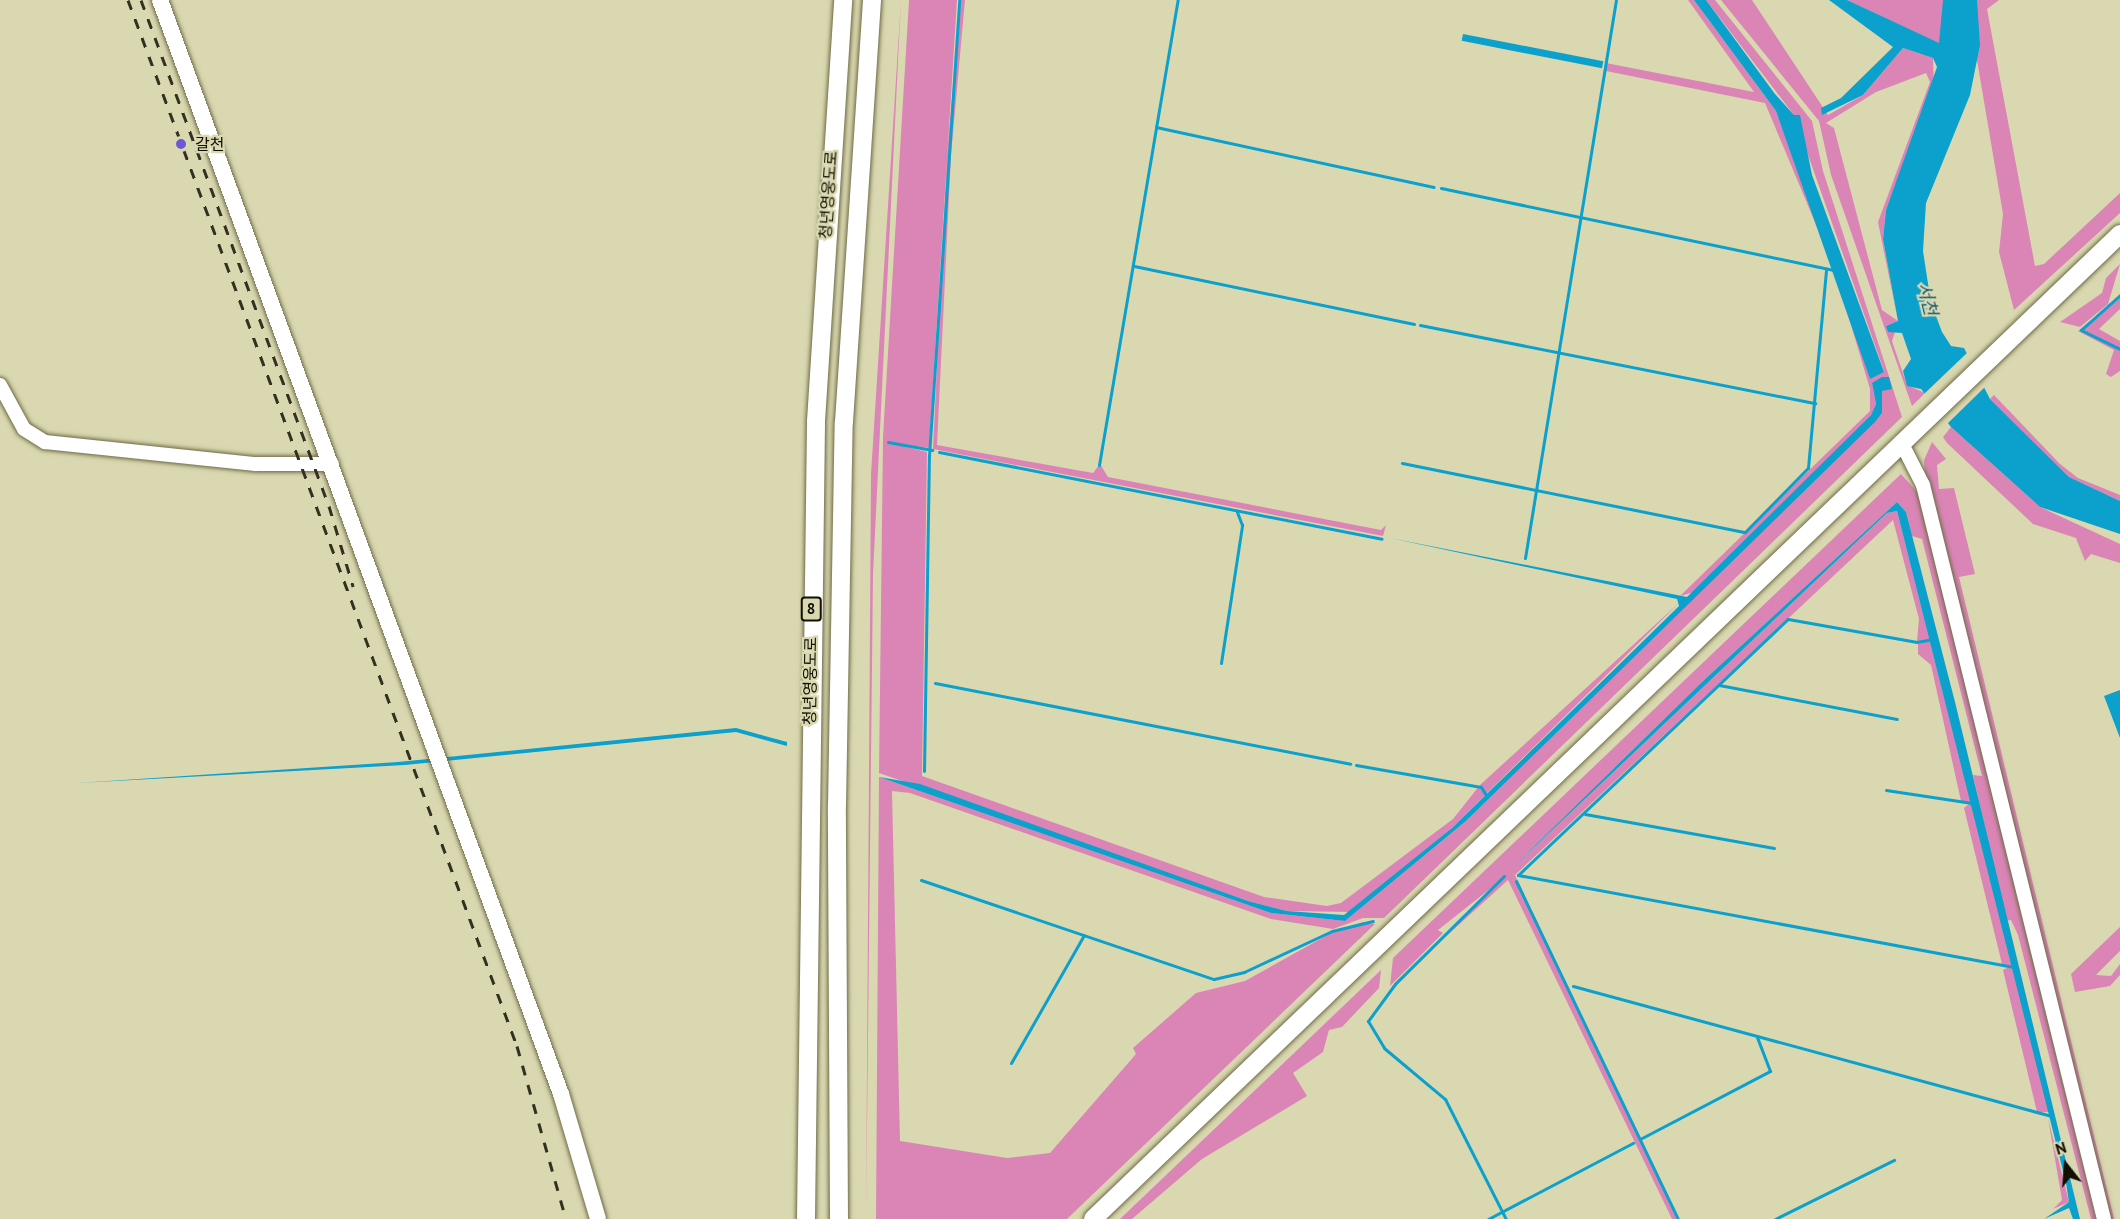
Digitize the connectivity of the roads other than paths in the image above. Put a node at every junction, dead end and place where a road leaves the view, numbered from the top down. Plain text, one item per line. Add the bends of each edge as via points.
1 (160, 0) edge
2 (843, 0) edge
3 (872, 0) edge
4 (2120, 234) edge
5 (0, 385) edge
6 (1901, 442) junction
7 (332, 464) junction
8 (806, 1218) edge
9 (598, 1219) edge
10 (838, 1219) edge
11 (1093, 1219) edge
12 (2104, 1219) edge

1 - 7 main road
2 - 8 highway, 청년영웅도로 / 8 via 816,421
3 - 10 highway, 청년영웅도로 / 8 via 844,422 837,805
4 - 6 highway
5 - 7 street via 24,429 45,442 256,464
6 - 11 highway
6 - 12 street via 1923,485
7 - 9 main road via 572,1125

